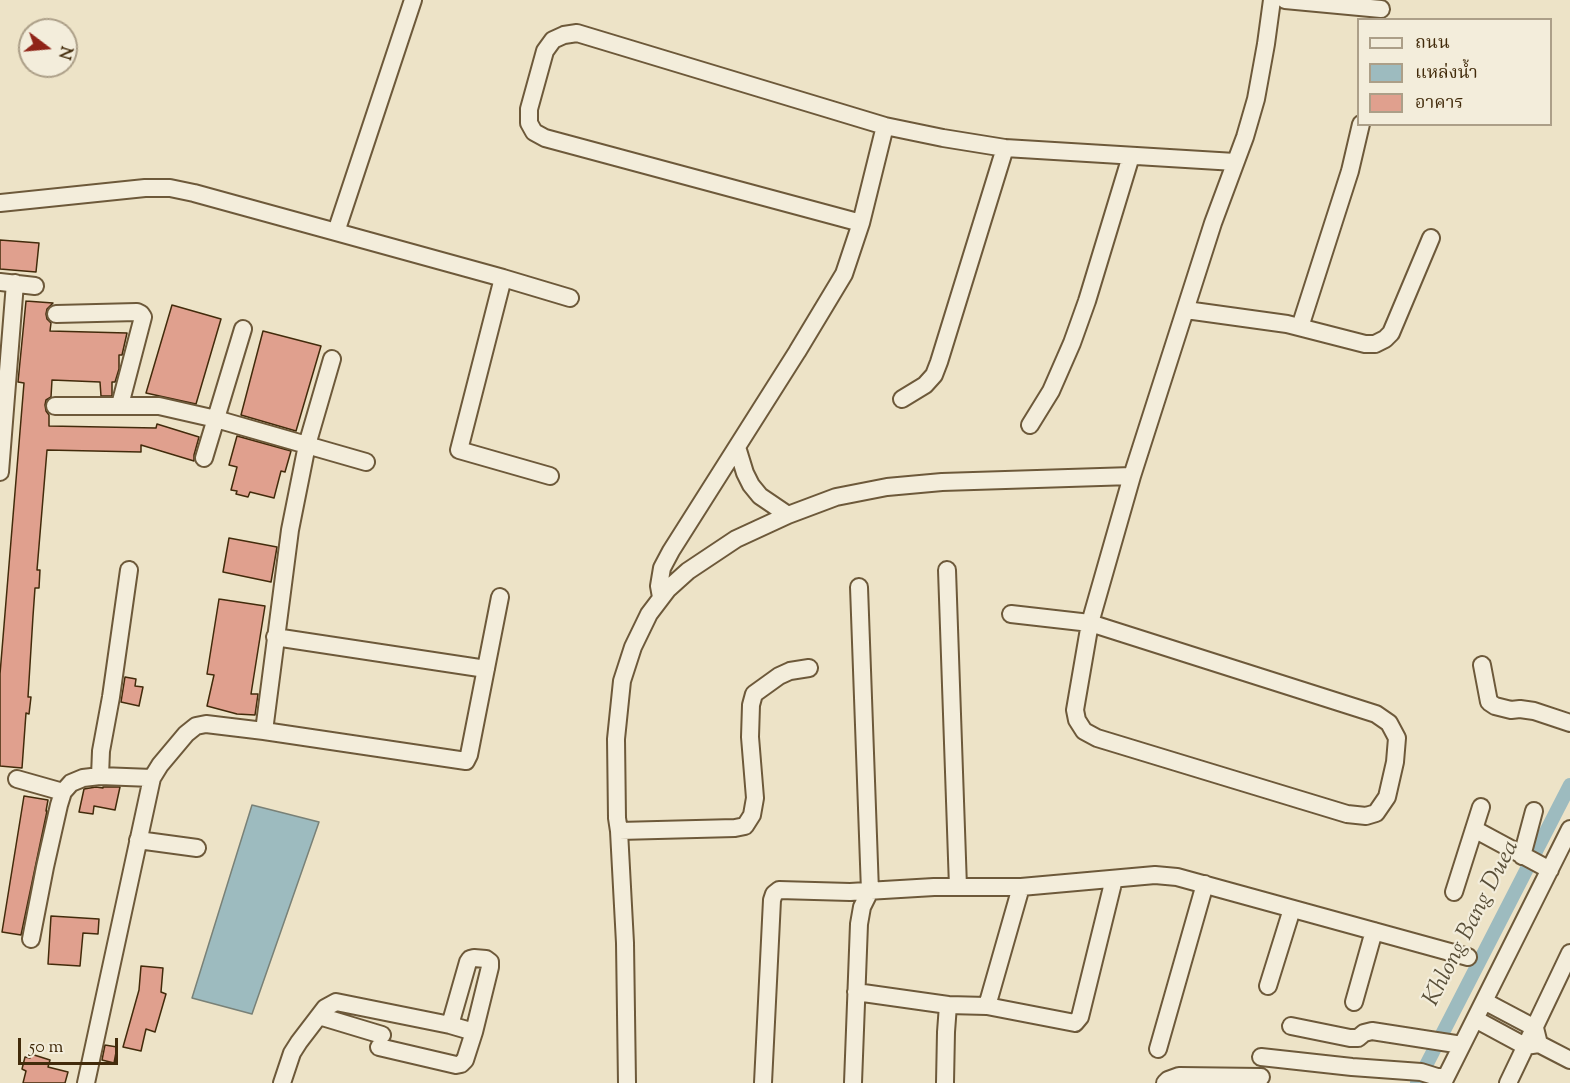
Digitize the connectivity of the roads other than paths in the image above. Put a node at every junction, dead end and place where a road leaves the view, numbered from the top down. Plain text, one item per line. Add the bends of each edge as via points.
1 (413, 0) edge
2 (1272, 0) edge
3 (1285, 0) edge
4 (1381, 10) edge
5 (885, 126) junction
6 (1361, 126) edge
7 (1005, 148) junction
8 (1131, 156) junction
9 (1235, 162) junction
10 (0, 203) edge
11 (861, 223) junction
12 (336, 232) junction
13 (1431, 238) dead end
14 (503, 278) junction
15 (8, 283) edge
16 (35, 286) dead end
17 (570, 298) dead end
18 (1186, 310) junction
19 (56, 314) dead end
20 (1300, 327) junction
21 (243, 329) dead end
22 (332, 359) dead end
23 (902, 399) dead end
24 (120, 405) junction
25 (55, 406) dead end
26 (3, 409) edge
27 (216, 419) junction
28 (1030, 425) dead end
29 (307, 445) junction
30 (737, 447) junction
31 (204, 458) dead end
32 (366, 462) dead end
33 (0, 472) edge
34 (550, 476) dead end
35 (1132, 476) junction
36 (788, 515) junction
37 (129, 570) dead end
38 (947, 570) dead end
39 (859, 587) dead end
40 (500, 597) dead end
41 (661, 597) junction
42 (1011, 614) dead end
43 (1090, 623) junction
44 (275, 637) junction
45 (1482, 665) dead end
46 (809, 668) dead end
47 (486, 669) junction
48 (1570, 723) edge
49 (264, 731) junction
50 (100, 776) junction
51 (152, 778) junction
52 (17, 779) dead end
53 (63, 792) junction
54 (1481, 807) dead end
55 (1534, 811) dead end
56 (1474, 829) junction
57 (1570, 829) edge
58 (619, 831) junction
59 (138, 840) junction
60 (197, 848) dead end
61 (1536, 863) junction
62 (1114, 879) junction
63 (1205, 884) junction
64 (958, 887) junction
65 (1021, 887) junction
66 (870, 891) junction
67 (1454, 892) dead end
68 (1292, 909) junction
69 (1374, 931) junction
70 (31, 939) dead end
71 (1570, 953) edge
72 (1468, 957) dead end
73 (1268, 986) dead end
74 (856, 992) junction
75 (1484, 1001) junction
76 (1354, 1002) dead end
77 (948, 1005) junction
78 (987, 1006) junction
79 (388, 1014) junction
80 (319, 1016) junction
81 (1475, 1019) junction
82 (450, 1026) junction
83 (1291, 1026) dead end
84 (474, 1032) junction
85 (1533, 1039) junction
86 (1462, 1045) junction
87 (379, 1048) junction
88 (1158, 1049) dead end
89 (1261, 1057) dead end
90 (1570, 1060) edge
91 (1261, 1077) dead end
92 (1437, 1077) edge
93 (86, 1083) edge
94 (282, 1083) edge
95 (627, 1083) edge
96 (763, 1083) edge
97 (853, 1083) edge
98 (945, 1083) edge
99 (1166, 1083) edge
100 (1509, 1083) edge

1 - 12 street
2 - 9 street via 1256,99
3 - 4 street
5 - 7 street
5 - 11 street
5 - 11 street via 577,33 553,40 545,51 529,109 529,123 534,132 545,138
6 - 20 street
7 - 8 street
7 - 23 street via 934,375
8 - 9 street
8 - 28 street via 1072,343 1051,391
9 - 18 street
10 - 12 street via 170,188
11 - 30 street via 844,274
12 - 14 street
13 - 20 street via 1385,339 1365,344
14 - 17 street
14 - 34 street via 459,450
15 - 16 street
15 - 26 street
18 - 20 street
18 - 35 street
19 - 24 street via 141,314 142,324
21 - 27 street
22 - 29 street
24 - 25 street
24 - 27 street via 159,406
26 - 33 street
27 - 29 street
27 - 31 street
29 - 32 street
29 - 44 street
30 - 36 street via 751,485
30 - 41 street via 670,551 662,568
35 - 36 street via 887,487 836,497
35 - 43 street
36 - 41 street via 736,539 688,571
37 - 50 street
38 - 64 street
39 - 66 street
40 - 47 street
41 - 58 street via 633,647 622,681 616,739
42 - 43 street
43 - 43 street via 1376,714 1389,723 1396,738 1387,797 1376,813 1347,814 1084,731 1075,710
44 - 47 street
44 - 49 street
45 - 48 street via 1489,702 1495,706 1534,711
46 - 58 street via 779,676 754,693 750,737 755,798 745,826
47 - 49 street via 466,761
49 - 51 street via 196,726
50 - 51 street
50 - 53 street via 71,783
51 - 59 street
52 - 53 street
53 - 70 street
54 - 56 street
55 - 61 street
56 - 61 street
56 - 67 street
57 - 61 street
58 - 95 street
59 - 60 street
59 - 93 street
61 - 75 street
62 - 63 street via 1155,875
62 - 65 street
62 - 78 street via 1080,1017 1075,1023
63 - 68 street
63 - 88 street
64 - 65 street
64 - 66 street
65 - 78 street
66 - 74 street via 859,924
66 - 96 street via 784,889 774,894
68 - 69 street
68 - 73 street
69 - 72 street
69 - 76 street
71 - 85 street
74 - 77 street
74 - 97 street
75 - 81 street
75 - 85 street
77 - 78 street
77 - 98 street
79 - 80 street via 336,1002
79 - 82 street
79 - 87 street
80 - 87 street
80 - 94 street via 292,1053
81 - 85 street
81 - 86 street
82 - 84 street
82 - 84 street via 468,962 474,958 486,960 490,967
83 - 86 street via 1350,1038 1372,1031
84 - 87 street via 465,1060 456,1065
85 - 90 street
85 - 100 street
86 - 92 street
89 - 92 street
91 - 99 street via 1179,1076

